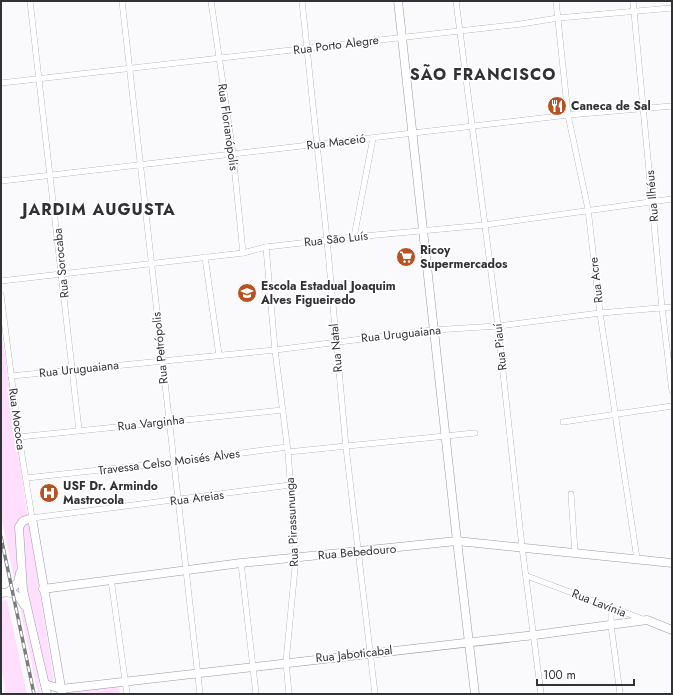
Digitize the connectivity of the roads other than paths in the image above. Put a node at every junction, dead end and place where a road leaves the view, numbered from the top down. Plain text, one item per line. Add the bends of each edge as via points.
1 (30, 1) edge
2 (122, 1) edge
3 (211, 1) edge
4 (302, 1) edge
5 (398, 1) edge
6 (456, 1) edge
7 (556, 1) edge
8 (633, 1) edge
9 (672, 8) edge
10 (634, 11) junction
11 (558, 18) junction
12 (460, 30) junction
13 (402, 37) junction
14 (308, 48) junction
15 (218, 58) junction
16 (129, 69) junction
17 (39, 79) junction
18 (1, 83) edge
19 (672, 106) edge
20 (643, 109) junction
21 (568, 115) junction
22 (471, 127) junction
23 (412, 133) junction
24 (373, 138) junction
25 (317, 144) junction
26 (233, 154) junction
27 (140, 164) junction
28 (51, 174) junction
29 (1, 181) edge
30 (672, 199) edge
31 (653, 202) junction
32 (588, 209) junction
33 (484, 224) junction
34 (422, 231) junction
35 (354, 237) junction
36 (327, 240) junction
37 (266, 247) junction
38 (243, 253) junction
39 (205, 257) junction
40 (151, 262) junction
41 (62, 273) junction
42 (1, 281) edge
43 (1, 295) edge
44 (672, 306) edge
45 (662, 308) junction
46 (600, 313) junction
47 (498, 326) junction
48 (434, 330) junction
49 (335, 341) junction
50 (275, 350) junction
51 (219, 355) junction
52 (162, 361) junction
53 (72, 370) junction
54 (11, 376) junction
55 (672, 391) edge
56 (672, 406) edge
57 (283, 410) junction
58 (616, 415) junction
59 (169, 422) junction
60 (563, 422) dead end
61 (79, 430) junction
62 (475, 433) dead end
63 (446, 436) junction
64 (19, 437) junction
65 (346, 447) junction
66 (288, 449) junction
67 (174, 462) junction
68 (26, 478) junction
69 (290, 485) junction
70 (570, 494) dead end
71 (178, 500) junction
72 (32, 518) junction
73 (457, 542) junction
74 (522, 547) junction
75 (358, 553) junction
76 (575, 553) junction
77 (296, 557) junction
78 (637, 560) junction
79 (241, 563) junction
80 (672, 563) edge
81 (21, 568) junction
82 (186, 569) junction
83 (527, 576) junction
84 (112, 579) junction
85 (1, 587) edge
86 (43, 589) junction
87 (8, 590) edge
88 (612, 608) junction
89 (26, 609) junction
90 (646, 620) junction
91 (611, 625) junction
92 (672, 630) edge
93 (535, 635) junction
94 (470, 642) junction
95 (370, 652) junction
96 (286, 662) junction
97 (253, 666) junction
98 (198, 673) junction
99 (125, 681) junction
100 (45, 684) junction
101 (61, 691) edge
102 (47, 694) edge
103 (127, 694) edge
104 (200, 694) edge
105 (256, 694) edge
106 (289, 694) edge
107 (375, 694) edge
108 (476, 694) edge
109 (541, 694) edge
110 (620, 694) edge

1 - 17 street, Rua Sorocaba
2 - 16 street, Rua Petrópolis
3 - 15 street, Rua Florianópolis
4 - 14 street, Rua Natal
5 - 13 main road
6 - 12 street, Rua Piauí
7 - 11 street, Rua Acre
8 - 10 street, Rua Ilhéus
9 - 10 street, Rua Porto Alegre
10 - 11 street, Rua Porto Alegre
10 - 20 street, Rua Ilhéus
11 - 12 street, Rua Porto Alegre
11 - 21 street, Rua Acre
12 - 13 street, Rua Porto Alegre
12 - 22 street, Rua Piauí
13 - 14 street, Rua Porto Alegre
13 - 23 main road
14 - 15 street, Rua Porto Alegre
14 - 25 street, Rua Natal
15 - 16 street, Rua Porto Alegre
15 - 26 street, Rua Florianópolis
16 - 17 street, Rua Porto Alegre
16 - 27 street, Rua Petrópolis
17 - 18 street, Rua Porto Alegre
17 - 28 street, Rua Sorocaba
19 - 20 street, Rua Maceió
20 - 21 street, Rua Maceió
20 - 31 street, Rua Ilhéus
21 - 22 street, Rua Maceió
21 - 32 street, Rua Acre
22 - 23 street, Rua Maceió
22 - 33 street, Rua Piauí
23 - 24 street, Rua Maceió
23 - 34 main road
24 - 25 street, Rua Maceió
24 - 35 street
25 - 26 street, Rua Maceió
25 - 36 street, Rua Natal
26 - 27 street, Rua Maceió
26 - 38 street, Rua Florianópolis
27 - 28 street, Rua Maceió
27 - 40 street, Rua Petrópolis
28 - 29 street, Rua Maceió
28 - 41 street, Rua Sorocaba
30 - 31 street, Rua São Luís
31 - 32 street, Rua São Luís
31 - 45 street, Rua Ilhéus
32 - 33 street, Rua São Luís
32 - 46 street, Rua Acre
33 - 34 street, Rua São Luís
33 - 47 street, Rua Piauí
34 - 35 street, Rua São Luís
34 - 48 main road
35 - 36 street, Rua São Luís
36 - 37 street, Rua São Luís
36 - 49 street, Rua Natal
37 - 38 street, Rua São Luís
37 - 50 street, Rua Pirassununga
38 - 39 street, Rua São Luís
39 - 40 street, Rua São Luís
39 - 51 street
40 - 41 street, Rua São Luís
40 - 52 street, Rua Petrópolis
41 - 42 street, Rua São Luís
41 - 53 street, Rua Sorocaba
43 - 54 street, Rua Mococa
44 - 45 street, Rua Uruguaiana
45 - 46 street, Rua Uruguaiana
45 - 55 street, Rua Ilhéus
46 - 47 street, Rua Uruguaiana
46 - 58 street, Rua Acre
47 - 48 street, Rua Uruguaiana
47 - 74 street, Rua Piauí
48 - 49 street, Rua Uruguaiana
48 - 63 main road
49 - 50 street, Rua Uruguaiana
49 - 65 street, Rua Natal
50 - 51 street, Rua Uruguaiana
50 - 57 street, Rua Pirassununga
51 - 52 street, Rua Uruguaiana
52 - 53 street, Rua Uruguaiana
52 - 59 street, Rua Petrópolis
53 - 54 street, Rua Uruguaiana
53 - 61 street, Rua Sorocaba
54 - 64 street, Rua Mococa
56 - 58 street
57 - 59 street, Rua Varginha
57 - 66 street, Rua Pirassununga
58 - 60 street
58 - 78 street, Rua Acre
59 - 61 street, Rua Varginha
59 - 67 street, Rua Petrópolis
61 - 64 street, Rua Varginha
62 - 63 street, Travessa Celso Moisés Alves
63 - 65 street, Travessa Celso Moisés Alves
63 - 73 main road
64 - 68 street, Rua Mococa
65 - 66 street, Travessa Celso Moisés Alves
65 - 75 street, Rua Natal
66 - 67 street, Travessa Celso Moisés Alves
66 - 69 street, Rua Pirassununga
67 - 68 street, Travessa Celso Moisés Alves
67 - 71 street, Rua Petrópolis
68 - 72 street, Rua Mococa
69 - 71 street, Rua Areias
69 - 77 street, Rua Pirassununga
70 - 76 street
71 - 72 street, Rua Areias
71 - 82 street, Rua Petrópolis
72 - 81 main road via 23,521 19,527
72 - 86 main road, Rua Mococa
73 - 74 main road, Rua Bebedouro
73 - 75 main road, Rua Bebedouro
73 - 94 main road
74 - 76 main road, Rua Bebedouro
74 - 83 street, Rua Piauí
75 - 77 main road, Rua Bebedouro
75 - 95 street, Rua Natal
76 - 78 main road, Rua Bebedouro
77 - 79 main road, Rua Bebedouro
77 - 96 street, Rua Pirassununga
78 - 80 main road, Rua Bebedouro
79 - 82 main road, Rua Bebedouro
79 - 97 street
81 - 87 main road via 20,576
81 - 89 main road
82 - 84 main road, Rua Bebedouro
82 - 98 street, Rua Petrópolis
83 - 88 street, Rua Lavínia
83 - 93 street, Rua Piauí
84 - 86 main road, Rua Bebedouro
84 - 99 street
85 - 87 main road
86 - 101 main road, Rua Mococa
87 - 89 main road via 21,599
88 - 90 street, Rua Lavínia
88 - 91 street
89 - 100 main road
90 - 91 main road, Rua Jaboticabal
90 - 92 main road, Rua Lavínia
91 - 93 main road, Rua Jaboticabal
91 - 110 street
93 - 94 main road, Rua Jaboticabal
93 - 109 street, Rua Piauí
94 - 95 main road, Rua Jaboticabal
94 - 108 main road
95 - 96 main road, Rua Jaboticabal
95 - 107 street, Rua Natal
96 - 97 main road, Rua Jaboticabal
96 - 106 street, Rua Pirassununga
97 - 98 main road, Rua Jaboticabal
97 - 105 street
98 - 99 main road, Rua Jaboticabal
98 - 104 street, Rua Petrópolis
99 - 101 main road, Rua Jaboticabal
99 - 103 street
100 - 101 main road
100 - 102 main road

